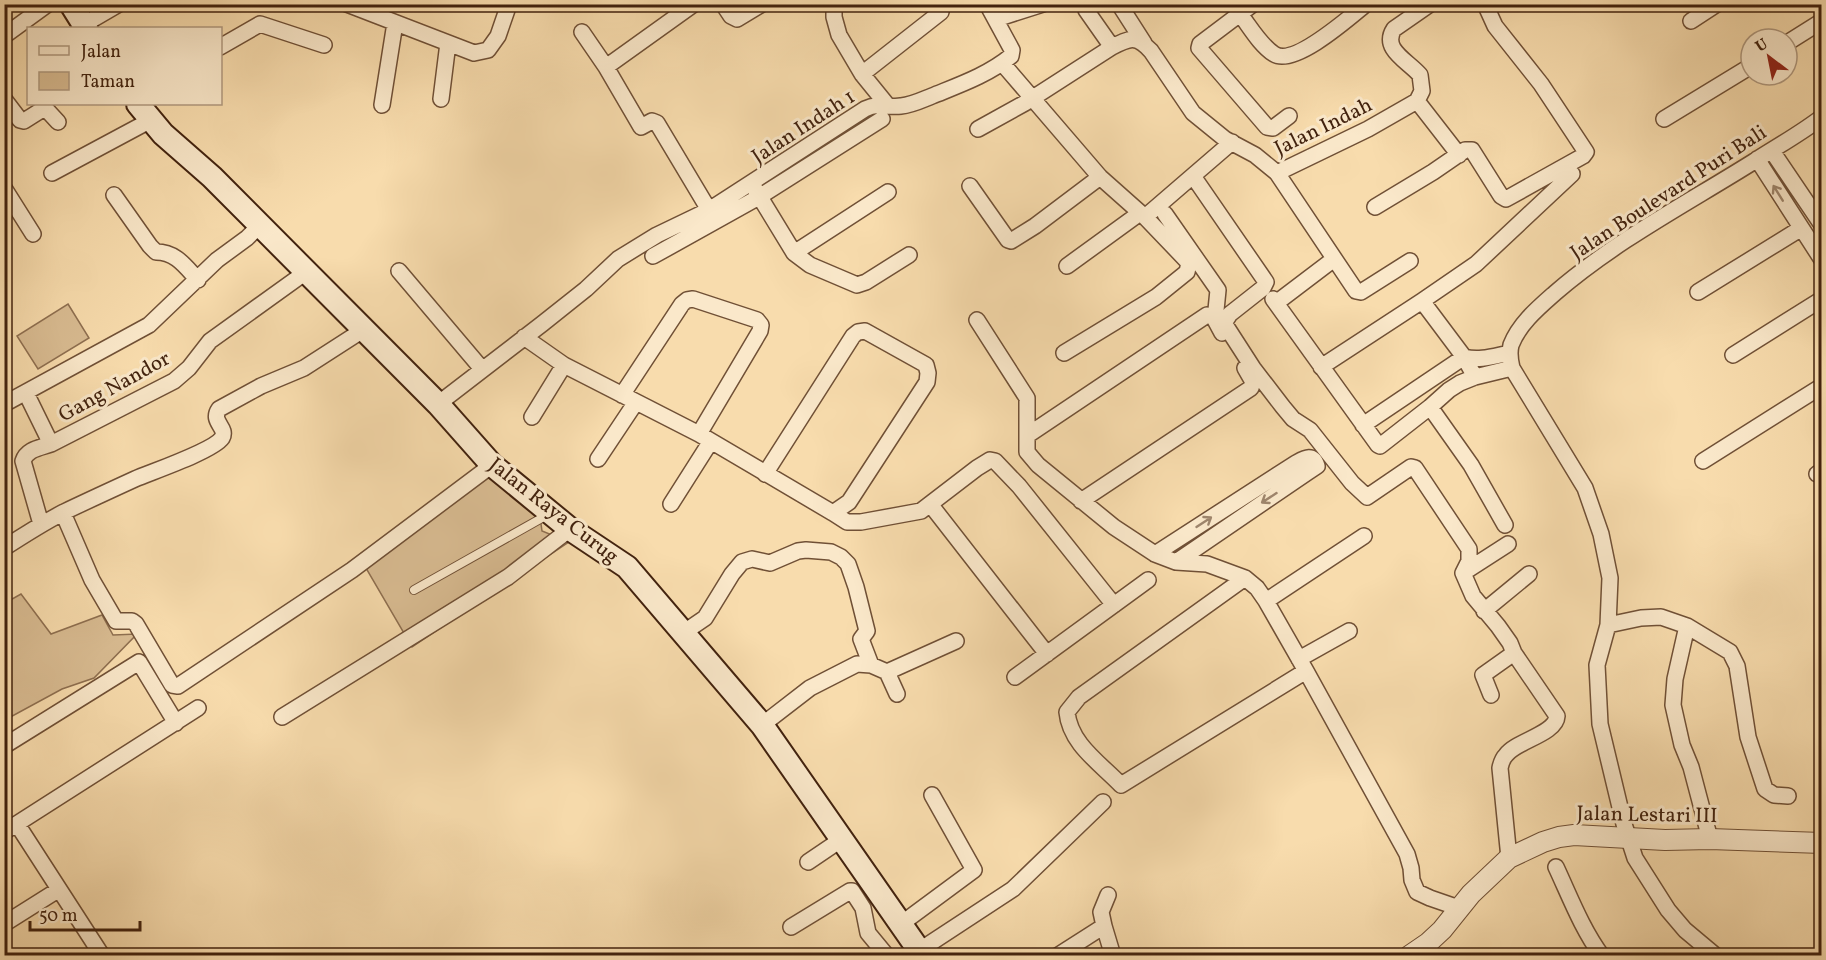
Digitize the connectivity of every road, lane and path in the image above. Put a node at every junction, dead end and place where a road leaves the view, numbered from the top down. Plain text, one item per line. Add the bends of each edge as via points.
1 (48, 4) edge
2 (71, 4) edge
3 (119, 4) edge
4 (347, 4) edge
5 (509, 4) edge
6 (694, 4) edge
7 (723, 4) edge
8 (762, 4) edge
9 (834, 4) edge
10 (987, 4) edge
11 (1043, 4) edge
12 (1119, 4) edge
13 (1253, 4) edge
14 (1366, 4) edge
15 (1430, 4) edge
16 (1485, 4) edge
17 (1717, 4) edge
18 (1086, 10) dead end
19 (941, 12) dead end
20 (1240, 14) junction
21 (996, 19) junction
22 (1691, 21) dead end
23 (1821, 21) edge
24 (395, 23) junction
25 (84, 27) edge
26 (582, 32) dead end
27 (1799, 35) edge
28 (4, 36) edge
29 (448, 43) junction
30 (1144, 43) junction
31 (324, 45) dead end
32 (222, 46) edge
33 (1112, 47) junction
34 (1002, 63) junction
35 (606, 67) junction
36 (1739, 73) edge
37 (862, 74) junction
38 (1033, 98) junction
39 (4, 99) edge
40 (441, 99) dead end
41 (1417, 101) junction
42 (382, 105) dead end
43 (145, 112) edge
44 (885, 113) junction
45 (1289, 116) dead end
46 (1821, 117) edge
47 (1664, 119) dead end
48 (58, 122) dead end
49 (978, 129) dead end
50 (1232, 142) junction
51 (1772, 151) junction
52 (1459, 155) junction
53 (1757, 159) junction
54 (52, 173) dead end
55 (1277, 173) junction
56 (1572, 174) dead end
57 (1193, 176) junction
58 (1100, 177) junction
59 (970, 186) dead end
60 (4, 188) edge
61 (755, 190) junction
62 (888, 192) dead end
63 (114, 195) dead end
64 (1375, 207) dead end
65 (709, 210) junction
66 (1165, 213) dead end
67 (1143, 215) junction
68 (260, 225) junction
69 (1821, 225) edge
70 (1800, 229) junction
71 (33, 234) dead end
72 (794, 253) junction
73 (909, 255) dead end
74 (653, 256) dead end
75 (1334, 259) junction
76 (1821, 260) edge
77 (1410, 261) dead end
78 (1067, 266) dead end
79 (399, 271) dead end
80 (306, 272) junction
81 (198, 280) junction
82 (1698, 292) dead end
83 (1821, 299) edge
84 (1422, 301) junction
85 (1207, 315) dead end
86 (977, 320) dead end
87 (363, 330) junction
88 (524, 337) junction
89 (1064, 353) dead end
90 (1733, 355) dead end
91 (1464, 357) junction
92 (1511, 360) junction
93 (564, 365) junction
94 (1321, 367) junction
95 (482, 369) junction
96 (1475, 377) junction
97 (1821, 386) edge
98 (26, 393) junction
99 (629, 399) junction
100 (4, 404) edge
101 (438, 404) junction
102 (1430, 407) junction
103 (532, 417) dead end
104 (1363, 425) junction
105 (1028, 435) junction
106 (705, 438) junction
107 (51, 444) junction
108 (598, 459) dead end
109 (1703, 460) dead end
110 (492, 465) junction
111 (765, 474) junction
112 (849, 501) junction
113 (1081, 501) junction
114 (671, 504) dead end
115 (930, 504) junction
116 (63, 513) junction
117 (550, 513) junction
118 (832, 513) junction
119 (861, 522) junction
120 (40, 524) junction
121 (1505, 525) dead end
122 (570, 528) junction
123 (1364, 536) dead end
124 (1508, 544) dead end
125 (4, 548) edge
126 (1155, 554) junction
127 (1176, 562) junction
128 (1463, 573) junction
129 (1528, 574) dead end
130 (1245, 578) junction
131 (1148, 580) dead end
132 (414, 590) dead end
133 (1266, 601) junction
134 (1114, 605) junction
135 (1484, 611) junction
136 (1608, 625) junction
137 (1687, 626) junction
138 (1349, 631) dead end
139 (683, 633) junction
140 (956, 641) dead end
141 (1047, 654) junction
142 (1514, 654) junction
143 (871, 665) junction
144 (1303, 665) junction
145 (887, 672) junction
146 (1015, 676) dead end
147 (897, 694) dead end
148 (1491, 695) dead end
149 (198, 708) dead end
150 (282, 717) dead end
151 (176, 723) junction
152 (762, 725) junction
153 (4, 746) edge
154 (932, 795) dead end
155 (1788, 796) dead end
156 (1103, 802) dead end
157 (11, 828) edge
158 (1628, 836) junction
159 (842, 839) junction
160 (1710, 839) junction
161 (1821, 843) edge
162 (1509, 858) junction
163 (808, 862) dead end
164 (1556, 867) dead end
165 (58, 890) junction
166 (1108, 895) dead end
167 (1459, 908) junction
168 (4, 924) edge
169 (901, 924) junction
170 (1104, 926) junction
171 (791, 927) dead end
172 (921, 953) edge
173 (101, 954) edge
174 (887, 956) edge
175 (1056, 956) edge
176 (1113, 956) edge
177 (1409, 956) edge
178 (1602, 956) edge
179 (1716, 956) edge

1 - 28 street
2 - 25 main road
3 - 25 street
4 - 24 street
5 - 29 street via 498,36 488,50 474,53
6 - 35 street
7 - 8 street via 736,19
9 - 37 street via 836,28
10 - 21 street
11 - 21 street
12 - 30 street, Jalan Indah
13 - 20 street
14 - 20 street via 1305,49 1285,57 1272,53
15 - 41 street via 1394,29 1389,41 1394,51 1420,75 1422,91
16 - 52 street via 1495,26 1542,84 1586,152 1506,199 1472,150
17 - 22 street
18 - 33 street
19 - 37 street
20 - 45 street via 1198,48 1267,127 1273,128
21 - 34 street via 1012,50
23 - 27 street
24 - 29 street
24 - 42 street
26 - 35 street
29 - 40 street
30 - 33 street via 1125,40
30 - 50 street, Jalan Indah via 1193,113
31 - 32 street via 260,24
33 - 38 street
34 - 38 street
34 - 44 street, Jalan Indah 1 via 963,83
35 - 65 street via 640,127 652,121 657,123
36 - 47 street
37 - 44 street
38 - 49 street
38 - 58 street
39 - 48 street via 20,120 46,109
41 - 52 street
41 - 55 street, Jalan Indah
43 - 54 street
43 - 68 main road, Jalan Raya Curug via 163,134
44 - 61 street, Jalan Indah 1 via 877,105 865,109
46 - 51 street, Jalan Boulevard Puri Bali
50 - 55 street, Jalan Indah
50 - 57 street
51 - 53 street, Jalan Boulevard Puri Bali
51 - 69 street
52 - 64 street
70 -> 53 street
53 - 92 street, Jalan Boulevard Puri Bali via 1621,243 1563,286 1522,325 1511,345
55 - 75 street
56 - 84 street via 1476,264
57 - 67 street
57 - 128 street via 1266,282 1224,323 1252,368 1293,419 1310,430 1367,497 1415,468 1469,549
58 - 59 street via 1011,241
58 - 67 street
60 - 71 street
61 - 65 street, Jalan Indah 1
61 - 72 street
61 - 74 street
62 - 72 street
63 - 81 street via 150,246 156,252 174,255
65 - 88 street, Jalan Indah 1 via 618,259
66 - 113 street via 1218,290 1215,320 1253,382 1251,388
67 - 78 street
67 - 89 street via 1188,260 1186,272 1156,297
68 - 80 main road, Jalan Raya Curug
68 - 81 street
70 - 76 street
70 - 82 street
72 - 73 street via 810,265 856,285
75 - 77 street via 1360,292
75 - 94 street via 1276,299
79 - 95 street
80 - 87 main road, Jalan Raya Curug
80 - 107 street, Gang Nandor via 221,331 174,381
81 - 98 street via 149,325
83 - 90 street
84 - 91 street
84 - 94 street
85 - 105 street
86 - 105 street via 1027,398
87 - 101 main road, Jalan Raya Curug
87 - 116 street via 304,368 219,409 216,419 223,431 220,440
88 - 93 street
88 - 95 street, Jalan Indah 1
91 - 92 street
91 - 96 street
91 - 104 street
92 - 96 street
92 - 136 street via 1585,488 1610,578
93 - 99 street
93 - 103 street
94 - 104 street
95 - 101 street, Jalan Indah 1
96 - 102 street via 1449,390
97 - 109 street
98 - 100 street
98 - 107 street
99 - 106 street
99 - 106 street via 687,300 758,320 760,331
99 - 108 street
101 - 110 main road, Jalan Raya Curug
102 - 104 street via 1380,446
102 - 121 street via 1471,465
105 - 113 street via 1030,457
106 - 111 street
106 - 114 street
107 - 120 street, Gang Nandor via 29,451 23,461
110 - 116 street via 352,570 178,686 172,685 136,624 117,621 92,580
110 - 117 main road, Jalan Raya Curug
111 - 112 street via 853,336 865,332 926,365 928,373 927,382
111 - 118 street
112 - 118 street
112 - 119 street
113 - 126 street
115 - 119 street via 921,511
115 - 134 street via 977,468 995,461
115 - 141 street
116 - 120 street
117 - 122 main road, Jalan Raya Curug
117 - 132 lane
118 - 119 street via 847,522
120 - 125 street
122 - 139 main road, Jalan Raya Curug via 627,567
122 - 150 street via 508,576
123 - 133 street
124 - 128 street
126 - 127 street
126 -> 127 street via 1308,456 1316,461 1317,466
127 - 130 street via 1207,564
128 - 135 street
129 - 135 street
130 - 133 street
130 - 144 street via 1079,697 1067,712 1076,738 1121,785
131 - 134 street
133 - 144 street
134 - 141 street
135 - 142 street
136 - 137 street via 1661,617
136 - 158 street via 1597,664 1600,724
137 - 155 street via 1733,656 1748,737 1766,789 1773,795
137 - 160 street via 1673,705
138 - 144 street
139 - 143 street via 705,618 745,560 770,562 798,551 824,550 848,564 867,631 861,639
139 - 152 main road, Jalan Raya Curug
140 - 145 street
141 - 146 street
142 - 148 street via 1483,675
142 - 162 street via 1557,720 1512,748 1502,763
143 - 145 street
143 - 152 street via 857,664 810,688
144 - 167 street via 1407,854 1417,892
145 - 147 street
149 - 151 street
151 - 153 street via 139,662
151 - 157 street
152 - 159 main road, Jalan Raya Curug
154 - 169 street via 974,870
156 - 172 street via 1013,889
157 - 165 street
158 - 160 street, Jalan Lestari III
158 - 162 street, Jalan Lestari III via 1574,834 1542,842
158 - 179 street via 1635,858 1668,910
159 - 163 street
159 - 169 main road, Jalan Raya Curug
160 - 161 street, Jalan Lestari III
162 - 167 street, Jalan Lestari III
164 - 178 street
165 - 168 street
165 - 173 street
166 - 170 street via 1101,912
167 - 177 street, Jalan Lestari III via 1442,930
169 - 172 main road, Jalan Raya Curug
170 - 175 street
170 - 176 street
171 - 174 street via 852,891 863,908 868,933

